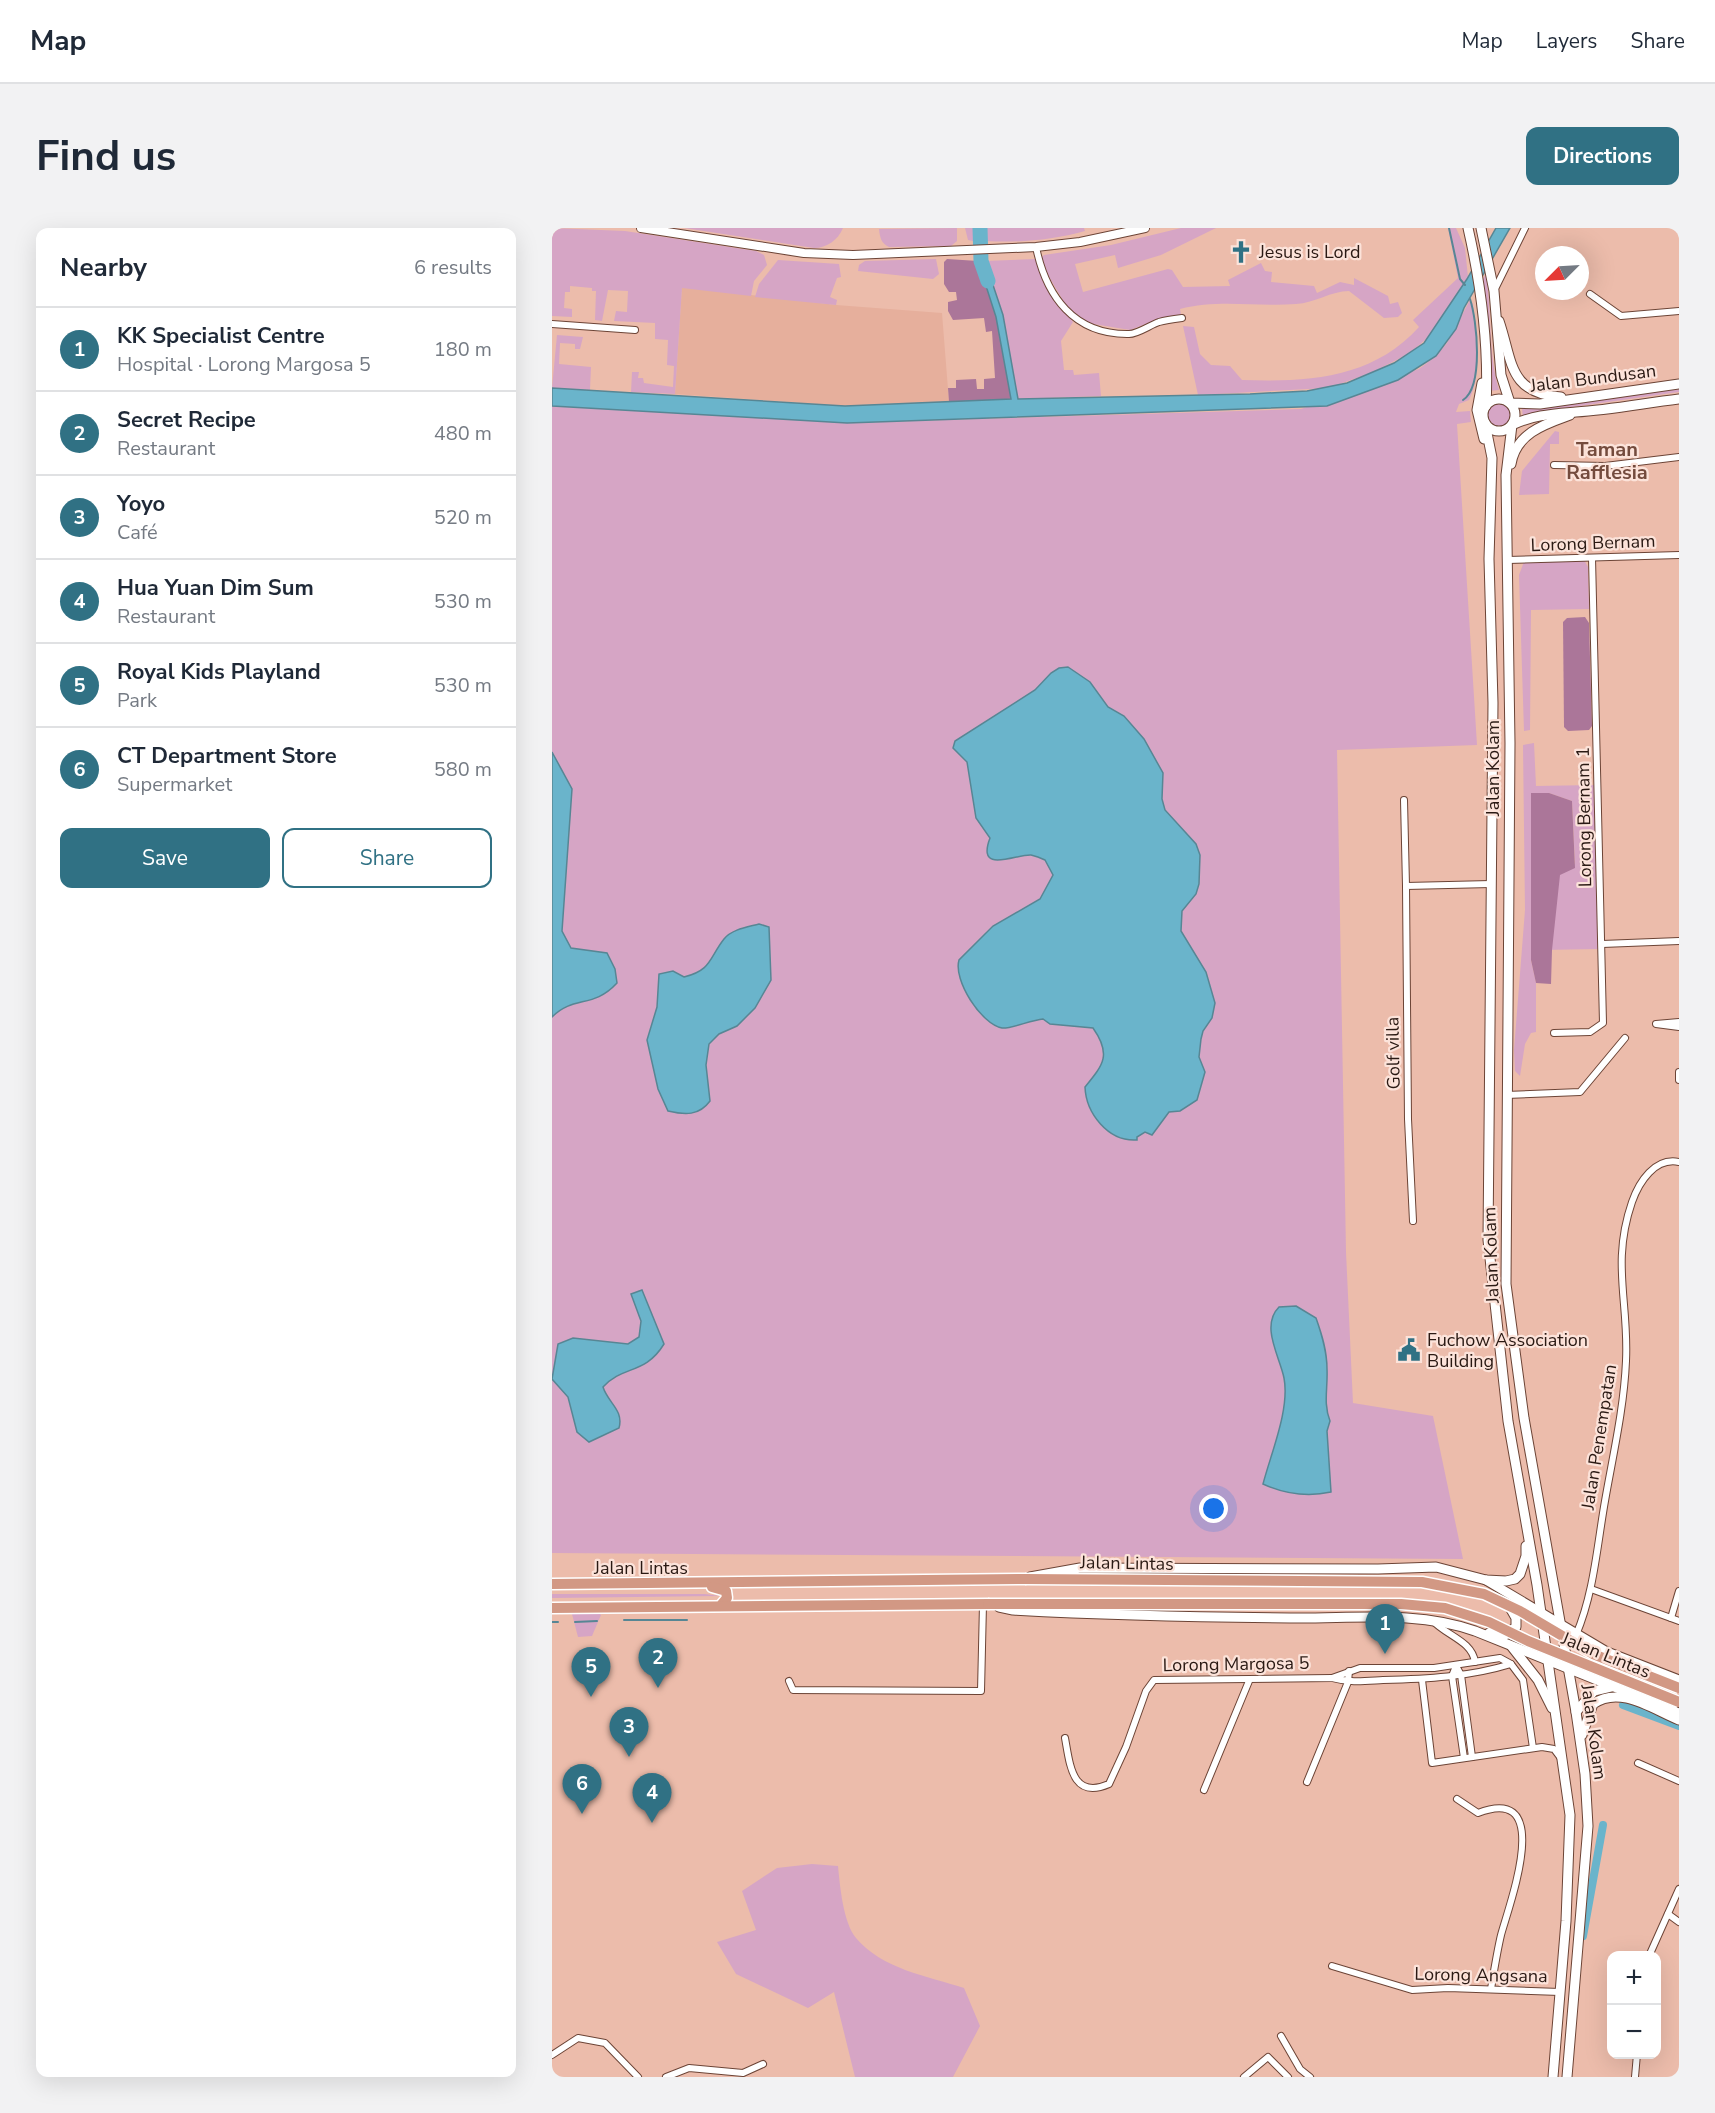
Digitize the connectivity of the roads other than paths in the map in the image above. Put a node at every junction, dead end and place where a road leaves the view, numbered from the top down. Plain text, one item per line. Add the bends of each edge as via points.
1 (641, 228) edge
2 (1145, 228) edge
3 (1468, 228) edge
4 (1481, 228) edge
5 (1525, 228) edge
6 (1036, 247) junction
7 (1494, 291) junction
8 (1590, 294) dead end
9 (1679, 311) edge
10 (1497, 316) junction
11 (1182, 318) dead end
12 (552, 324) edge
13 (635, 330) dead end
14 (1484, 357) junction
15 (1679, 384) edge
16 (1578, 399) junction
17 (1679, 399) edge
18 (1510, 403) junction
19 (1486, 406) junction
20 (1575, 412) junction
21 (1485, 423) junction
22 (1512, 425) junction
23 (1679, 457) edge
24 (1554, 465) dead end
25 (1491, 471) junction
26 (1508, 493) junction
27 (1679, 555) edge
28 (1592, 558) junction
29 (1508, 560) junction
30 (1404, 800) dead end
31 (1491, 884) junction
32 (1406, 886) junction
33 (1508, 939) junction
34 (1679, 940) edge
35 (1602, 944) junction
36 (1491, 952) junction
37 (1679, 1022) edge
38 (1679, 1028) edge
39 (1554, 1033) dead end
40 (1625, 1038) dead end
41 (1679, 1072) edge
42 (1679, 1080) edge
43 (1506, 1095) junction
44 (1679, 1162) edge
45 (1413, 1221) dead end
46 (1526, 1526) junction
47 (1547, 1548) junction
48 (1535, 1574) junction
49 (1025, 1579) junction
50 (1486, 1580) junction
51 (552, 1584) edge
52 (691, 1584) junction
53 (1498, 1589) junction
54 (1591, 1589) junction
55 (1679, 1591) edge
56 (722, 1604) junction
57 (985, 1604) junction
58 (552, 1608) edge
59 (1541, 1614) junction
60 (1671, 1618) junction
61 (1679, 1620) edge
62 (1433, 1621) junction
63 (1561, 1627) junction
64 (1475, 1631) junction
65 (1576, 1635) junction
66 (1511, 1646) junction
67 (1547, 1658) junction
68 (1474, 1662) junction
69 (1511, 1664) junction
70 (1456, 1666) junction
71 (1568, 1668) junction
72 (1349, 1671) junction
73 (1461, 1675) junction
74 (1452, 1676) junction
75 (1332, 1678) junction
76 (1422, 1680) junction
77 (1679, 1680) edge
78 (789, 1681) dead end
79 (1249, 1681) junction
80 (1348, 1682) junction
81 (1615, 1686) junction
82 (1679, 1688) edge
83 (1679, 1702) edge
84 (1576, 1712) junction
85 (1679, 1713) edge
86 (1556, 1714) junction
87 (1679, 1720) edge
88 (1065, 1738) dead end
89 (1581, 1746) junction
90 (1533, 1748) junction
91 (1472, 1756) junction
92 (1464, 1758) junction
93 (1563, 1763) junction
94 (1638, 1763) dead end
95 (1679, 1781) edge
96 (1307, 1782) dead end
97 (1204, 1790) dead end
98 (1457, 1799) dead end
99 (1679, 1889) edge
100 (1668, 1914) junction
101 (1679, 1922) edge
102 (1651, 1951) edge
103 (1332, 1966) dead end
104 (1491, 1989) junction
105 (1560, 1992) junction
106 (1281, 2036) dead end
107 (552, 2055) edge
108 (1637, 2059) edge
109 (763, 2064) dead end
110 (638, 2077) edge
111 (666, 2077) edge
112 (1244, 2077) edge
113 (1288, 2077) edge
114 (1310, 2077) edge
115 (1553, 2077) edge
116 (1567, 2077) edge
117 (1635, 2077) edge

1 - 6 street via 835,255
2 - 6 street
3 - 14 main road, Jalan Kolam via 1480,293
4 - 7 main road
5 - 7 street
6 - 11 street via 1054,292 1081,325 1130,334
7 - 10 main road
8 - 9 street via 1621,316
10 - 16 main road via 1509,360 1524,385 1542,395
10 - 18 main road via 1500,368
12 - 13 street
14 - 19 main road, Jalan Kolam
14 - 25 main road, Jalan Kolam via 1477,410
15 - 16 main road, Jalan Bundusan
16 - 18 main road, Jalan Bundusan
17 - 20 main road, Jalan Bundusan
18 - 19 main road via 1498,399
18 - 22 main road via 1515,416
19 - 21 main road
20 - 22 main road, Jalan Bundusan via 1547,413
20 - 26 main road via 1546,423 1524,438 1511,461
21 - 22 main road via 1492,430 1501,431
21 - 25 main road, Jalan Kolam
22 - 26 main road, Jalan Kolam via 1506,474
23 - 24 street via 1605,465
25 - 31 main road, Jalan Kolam
26 - 29 main road, Jalan Kolam
27 - 28 street, Lorong Bernam
28 - 29 street, Lorong Bernam
28 - 35 street, Lorong Bernam 1
29 - 33 main road, Jalan Kolam
30 - 32 street, Golf villa
31 - 32 street
31 - 36 main road, Jalan Kolam
32 - 45 street, Golf villa
33 - 36 main road via 1500,951
33 - 43 main road, Jalan Kolam
34 - 35 street
35 - 39 street, Lorong Bernam 1 via 1603,1023 1590,1032
36 - 46 main road, Jalan Kolam via 1490,1274
37 - 38 street via 1656,1024
40 - 43 street via 1581,1092
41 - 42 street
43 - 47 main road, Jalan Kolam via 1506,1284
44 - 54 street, Jalan Penempatan via 1661,1162 1651,1170 1632,1201 1620,1250 1626,1359
46 - 48 main road, Jalan Kolam
46 - 50 main road via 1526,1556 1520,1574 1515,1579
47 - 48 main road via 1546,1573 1541,1578
47 - 63 main road, Jalan Kolam
48 - 59 main road, Jalan Kolam
49 - 50 main road via 1080,1568 1436,1567
49 - 52 highway, Jalan Lintas
49 - 82 highway, Jalan Lintas, bridge via 1422,1582 1455,1586 1484,1594 1593,1654
50 - 53 main road, Jalan Lintas
51 - 52 highway, Jalan Lintas
52 - 56 highway via 722,1588 727,1598
53 - 59 main road, Jalan Lintas
53 - 64 main road via 1516,1618 1516,1627 1505,1635
54 - 60 street
54 - 65 street, Jalan Penempatan
55 - 60 street
56 - 57 highway, Jalan Lintas
56 - 58 highway, Jalan Lintas
57 - 62 main road, Jalan Lintas via 1013,1610 1131,1616
57 - 78 street via 981,1690 793,1690
57 - 83 highway, Jalan Lintas, bridge via 1401,1604 1445,1608 1489,1622
59 - 63 main road, Jalan Lintas
59 - 67 main road, Jalan Kolam
60 - 61 street
62 - 64 main road, Jalan Lintas
62 - 68 street via 1468,1646
63 - 65 main road, Jalan Lintas
63 - 71 main road, Jalan Kolam
64 - 66 main road, Jalan Lintas
65 - 77 main road, Jalan Lintas via 1606,1652
66 - 67 main road, Jalan Lintas
66 - 86 main road via 1538,1680
67 - 71 main road, Jalan Lintas
67 - 86 main road, Jalan Kolam
68 - 69 street, Lorong Margosa 5 via 1500,1658
68 - 70 street, Lorong Margosa 5
69 - 73 street, Lorong Margosa 5
69 - 90 street via 1523,1680
70 - 72 street, Lorong Margosa 5
70 - 73 street
70 - 74 street
71 - 81 main road, Jalan Lintas
71 - 84 main road, Jalan Kolam
72 - 75 street, Lorong Margosa 5
72 - 80 street
73 - 74 street, Lorong Margosa 5
73 - 91 street
74 - 76 street, Lorong Margosa 5
74 - 92 street
75 - 79 street, Lorong Margosa 5
75 - 80 street, Lorong Margosa 5
76 - 80 street, Lorong Margosa 5
76 - 92 street via 1432,1763
79 - 88 street, Lorong Margosa 5 via 1154,1680 1109,1784 1095,1790 1082,1786 1071,1772
79 - 97 street
80 - 96 street
81 - 84 main road via 1594,1691
81 - 85 main road, Jalan Lintas
84 - 89 main road, Jalan Kolam
86 - 93 main road, Jalan Kolam
87 - 89 main road via 1623,1697 1610,1696 1588,1711
89 - 116 main road, Jalan Kolam via 1587,1856
90 - 91 street
90 - 93 street via 1554,1749
91 - 92 street
93 - 105 main road, Jalan Kolam via 1571,1836
94 - 95 street
98 - 104 street via 1478,1813 1499,1807 1508,1809 1522,1824 1517,1886 1501,1935
99 - 100 street
100 - 101 street
100 - 102 street
103 - 104 street, Lorong Angsana via 1412,1990
104 - 105 street, Lorong Angsana
105 - 115 main road, Jalan Kolam
106 - 114 street via 1300,2069
107 - 110 street via 578,2038 606,2043
108 - 117 street
109 - 111 street via 742,2073 689,2068
112 - 113 street via 1268,2057

